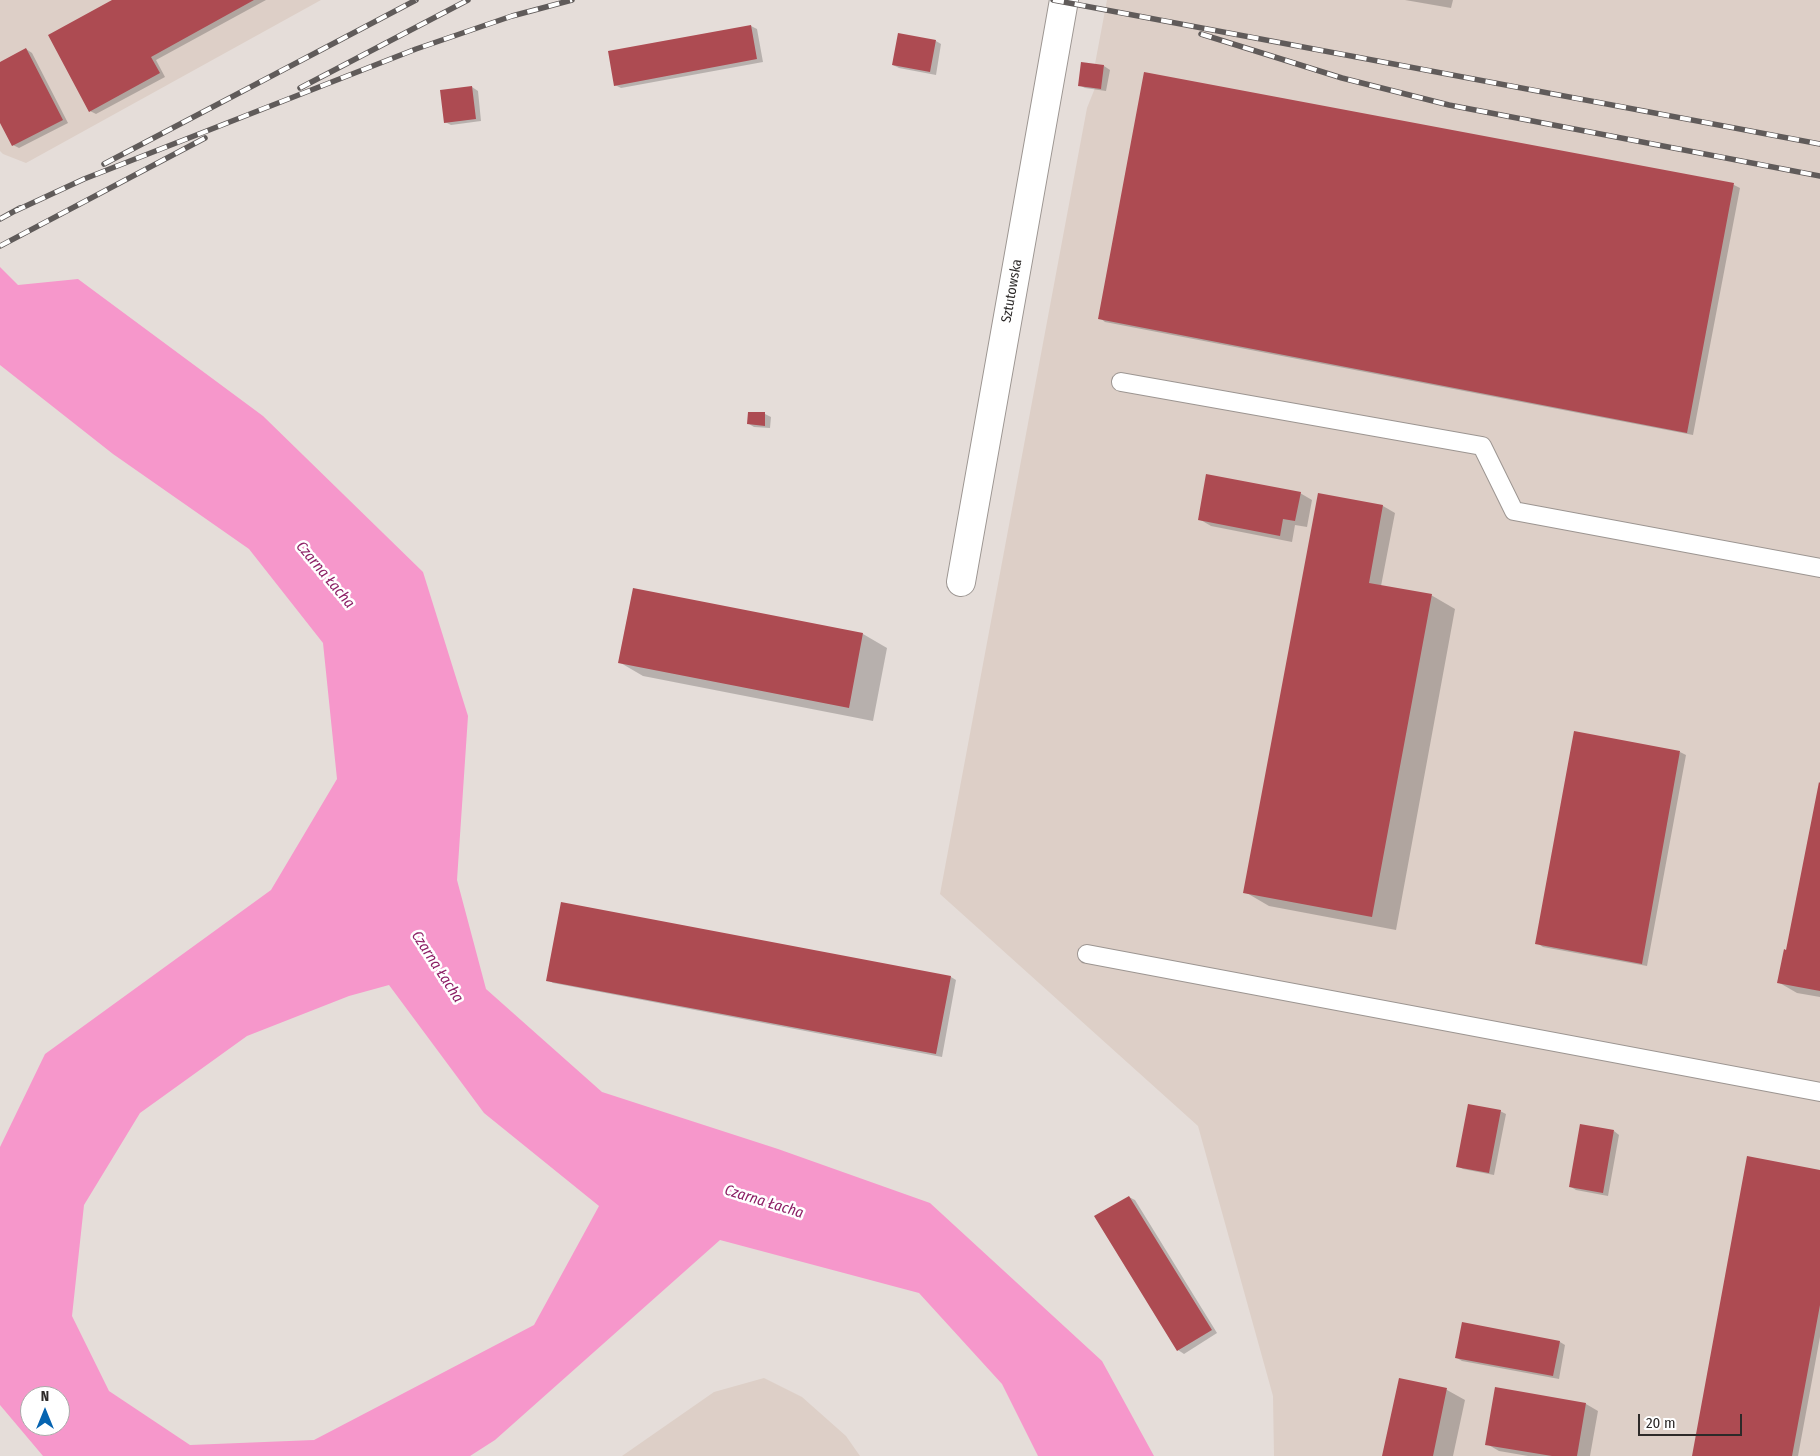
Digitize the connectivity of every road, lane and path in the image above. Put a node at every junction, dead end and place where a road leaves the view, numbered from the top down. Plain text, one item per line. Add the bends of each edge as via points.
1 (1064, 0) edge
2 (1120, 382) dead end
3 (1820, 568) edge
4 (961, 582) dead end
5 (1087, 954) dead end
6 (1820, 1092) edge

1 - 4 street, Sztutowska
2 - 3 lane via 1482,446 1514,511
5 - 6 lane

